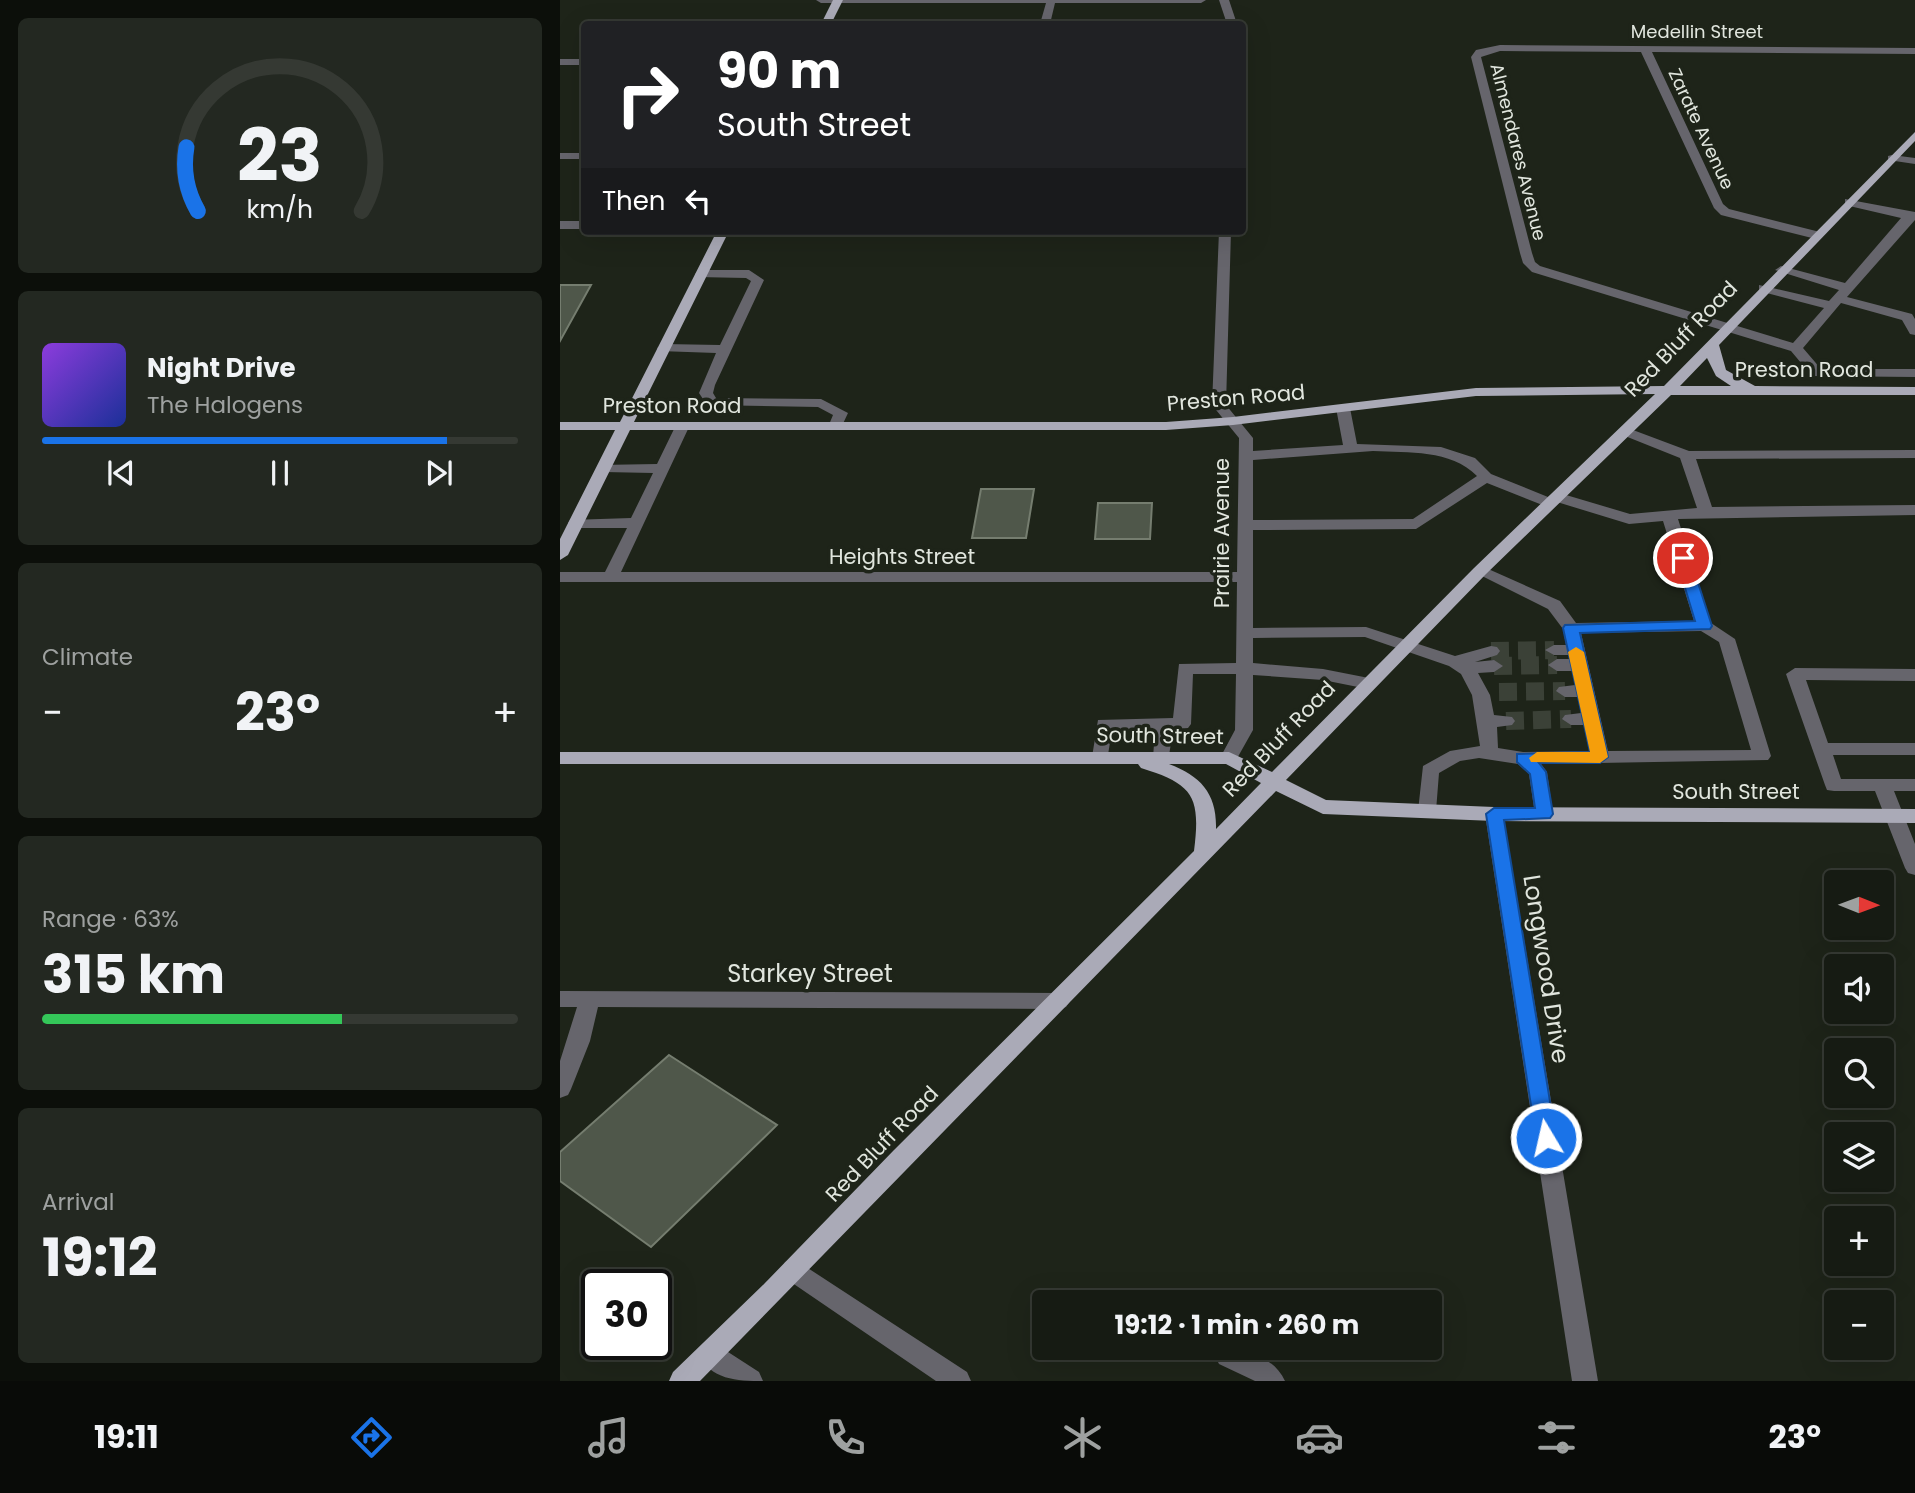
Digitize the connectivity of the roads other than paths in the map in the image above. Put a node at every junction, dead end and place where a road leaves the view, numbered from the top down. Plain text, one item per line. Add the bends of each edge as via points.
1 (821, 0) edge
2 (838, 0) edge
3 (1201, 0) edge
4 (1224, 0) edge
5 (1051, 1) edge
6 (828, 21) edge
7 (1046, 21) edge
8 (1231, 21) edge
9 (1645, 49) junction
10 (1915, 51) edge
11 (1480, 52) joint
12 (560, 62) edge
13 (581, 62) edge
14 (1915, 135) edge
15 (560, 156) edge
16 (581, 156) edge
17 (1892, 158) junction
18 (1915, 161) edge
19 (1849, 202) junction
20 (1912, 216) edge
21 (560, 225) edge
22 (581, 225) edge
23 (721, 235) edge
24 (1225, 235) edge
25 (1816, 235) junction
26 (1782, 270) junction
27 (701, 274) junction
28 (1764, 288) junction
29 (1840, 298) junction
30 (1913, 323) edge
31 (1726, 328) junction
32 (1712, 343) junction
33 (664, 348) junction
34 (1796, 348) junction
35 (726, 349) junction
36 (1817, 373) junction
37 (1915, 373) edge
38 (1830, 390) junction
39 (1667, 391) junction
40 (1759, 391) junction
41 (1915, 391) edge
42 (1343, 408) junction
43 (1233, 421) junction
44 (560, 426) edge
45 (625, 426) junction
46 (682, 427) junction
47 (835, 427) junction
48 (1625, 431) junction
49 (1351, 448) junction
50 (1687, 454) junction
51 (1915, 454) edge
52 (1245, 456) junction
53 (604, 468) junction
54 (662, 469) junction
55 (1486, 477) junction
56 (1553, 500) junction
57 (1915, 510) edge
58 (1706, 512) junction
59 (1669, 515) junction
60 (576, 523) junction
61 (637, 523) junction
62 (1244, 525) junction
63 (560, 555) edge
64 (1479, 571) junction
65 (560, 577) edge
66 (611, 577) junction
67 (1244, 577) junction
68 (1704, 626) junction
69 (1571, 628) junction
70 (1244, 632) junction
71 (1406, 645) junction
72 (1555, 657) tunnel mouth
73 (1577, 657) junction
74 (1493, 658) tunnel mouth
75 (1459, 665) junction
76 (1244, 668) junction
77 (1915, 675) edge
78 (1368, 683) junction
79 (1565, 691) tunnel mouth
80 (1585, 691) junction
81 (1480, 692) junction
82 (1499, 692) tunnel mouth
83 (1571, 719) tunnel mouth
84 (1591, 719) junction
85 (1487, 721) junction
86 (1506, 721) tunnel mouth
87 (1165, 724) junction
88 (1821, 749) junction
89 (1915, 749) edge
90 (1489, 753) junction
91 (1101, 757) junction
92 (1600, 757) junction
93 (560, 758) edge
94 (1123, 758) junction
95 (1162, 758) junction
96 (1229, 758) junction
97 (1523, 758) junction
98 (1273, 780) junction
99 (1882, 785) junction
100 (1915, 785) edge
101 (1427, 811) junction
102 (1494, 814) junction
103 (1544, 814) junction
104 (1894, 816) junction
105 (1915, 816) edge
106 (1205, 851) junction
107 (1915, 868) edge
108 (560, 999) edge
109 (590, 999) junction
110 (1059, 1002) junction
111 (560, 1088) edge
112 (793, 1270) junction
113 (711, 1353) junction
114 (1237, 1360) edge
115 (682, 1381) edge
116 (750, 1381) edge
117 (958, 1381) edge
118 (1272, 1381) edge
119 (1584, 1381) edge

1 - 2 street
2 - 5 street
2 - 6 main road
3 - 5 street
4 - 8 street
5 - 7 street
9 - 10 street, Medellin Street
9 - 11 street, Medellin Street via 1500,48
9 - 25 street, Zarate Avenue via 1718,205 1725,212
11 - 31 street, Almendares Avenue via 1476,57 1530,263 1550,275
12 - 13 street
14 - 17 main road, Red Bluff Road
15 - 16 street
17 - 18 street
17 - 19 main road, Red Bluff Road
19 - 20 street
19 - 25 main road, Red Bluff Road
20 - 29 street
21 - 22 street
23 - 27 main road
24 - 43 street, Prairie Avenue via 1219,405
25 - 26 main road, Red Bluff Road
26 - 28 main road, Red Bluff Road
26 - 29 street
27 - 33 main road
27 - 35 street via 749,274 758,280
28 - 29 street
28 - 31 main road, Red Bluff Road
29 - 30 street
29 - 34 street
31 - 32 main road, Red Bluff Road
31 - 34 street
32 - 39 main road, Red Bluff Road
32 - 40 main road via 1712,362 1721,374
33 - 35 street
33 - 45 main road
34 - 36 street
35 - 47 street via 706,393 712,401 821,403 841,413
36 - 37 street
36 - 38 street
38 - 40 main road, Preston Road
38 - 41 main road, Preston Road
39 - 40 main road, Preston Road
39 - 42 main road, Preston Road via 1476,392
39 - 48 main road, Red Bluff Road
42 - 43 main road, Preston Road
42 - 49 street
43 - 47 main road, Preston Road via 1166,426
43 - 52 street, Prairie Avenue via 1246,438
44 - 45 main road, Preston Road
45 - 46 main road, Preston Road
45 - 53 main road
46 - 47 main road, Preston Road
46 - 54 street
48 - 50 street
48 - 56 main road, Red Bluff Road
49 - 52 street
49 - 55 street via 1437,450 1469,461
50 - 51 street
50 - 58 street
52 - 62 street, Prairie Avenue
53 - 54 street
53 - 60 main road
54 - 61 street
55 - 56 street
55 - 62 street via 1416,524
56 - 59 street via 1629,519
56 - 64 main road, Red Bluff Road
57 - 58 street
58 - 59 street
59 - 68 street
60 - 61 street
60 - 63 main road
61 - 66 street
62 - 67 street, Prairie Avenue
64 - 69 street via 1554,605
64 - 71 main road, Red Bluff Road
65 - 66 street, Heights Street
66 - 67 street, Heights Street
67 - 70 street, Prairie Avenue
68 - 69 street
68 - 92 street via 1727,639 1762,756
69 - 73 street
70 - 71 street via 1366,632
70 - 76 street, Prairie Avenue
71 - 75 street
71 - 78 main road, Red Bluff Road
72 - 73 street
73 - 80 street
74 - 75 street
75 - 81 street
76 - 78 street via 1325,673
76 - 87 street via 1185,668 1182,724
76 - 96 street, Prairie Avenue via 1244,730
77 - 88 street via 1795,674
78 - 98 main road, Red Bluff Road
79 - 80 street
80 - 84 street
81 - 82 street
81 - 85 street
83 - 84 street
84 - 92 street
85 - 86 street
85 - 90 street
87 - 91 street via 1104,724
87 - 95 street
88 - 89 street
88 - 99 street via 1833,785
90 - 97 street
90 - 101 street via 1456,755 1430,770
91 - 93 main road, South Street
91 - 94 main road, South Street
92 - 97 street
94 - 95 main road, South Street
94 - 106 main road via 1176,772 1201,792 1210,814
95 - 96 main road, South Street
96 - 98 main road, South Street
97 - 103 street via 1538,772
98 - 101 main road, South Street via 1324,807
98 - 106 main road, Red Bluff Road
99 - 100 street
99 - 104 street
101 - 102 main road, South Street
102 - 103 main road, South Street
102 - 119 street, Longwood Drive
103 - 104 main road, South Street
104 - 105 main road, South Street
104 - 107 street
106 - 110 main road, Red Bluff Road
108 - 109 street, Starkey Street
109 - 110 street, Starkey Street
109 - 111 street
110 - 112 main road, Red Bluff Road
112 - 113 main road, Red Bluff Road
112 - 117 street
113 - 115 main road, Red Bluff Road
113 - 116 street
114 - 118 street via 1263,1371

